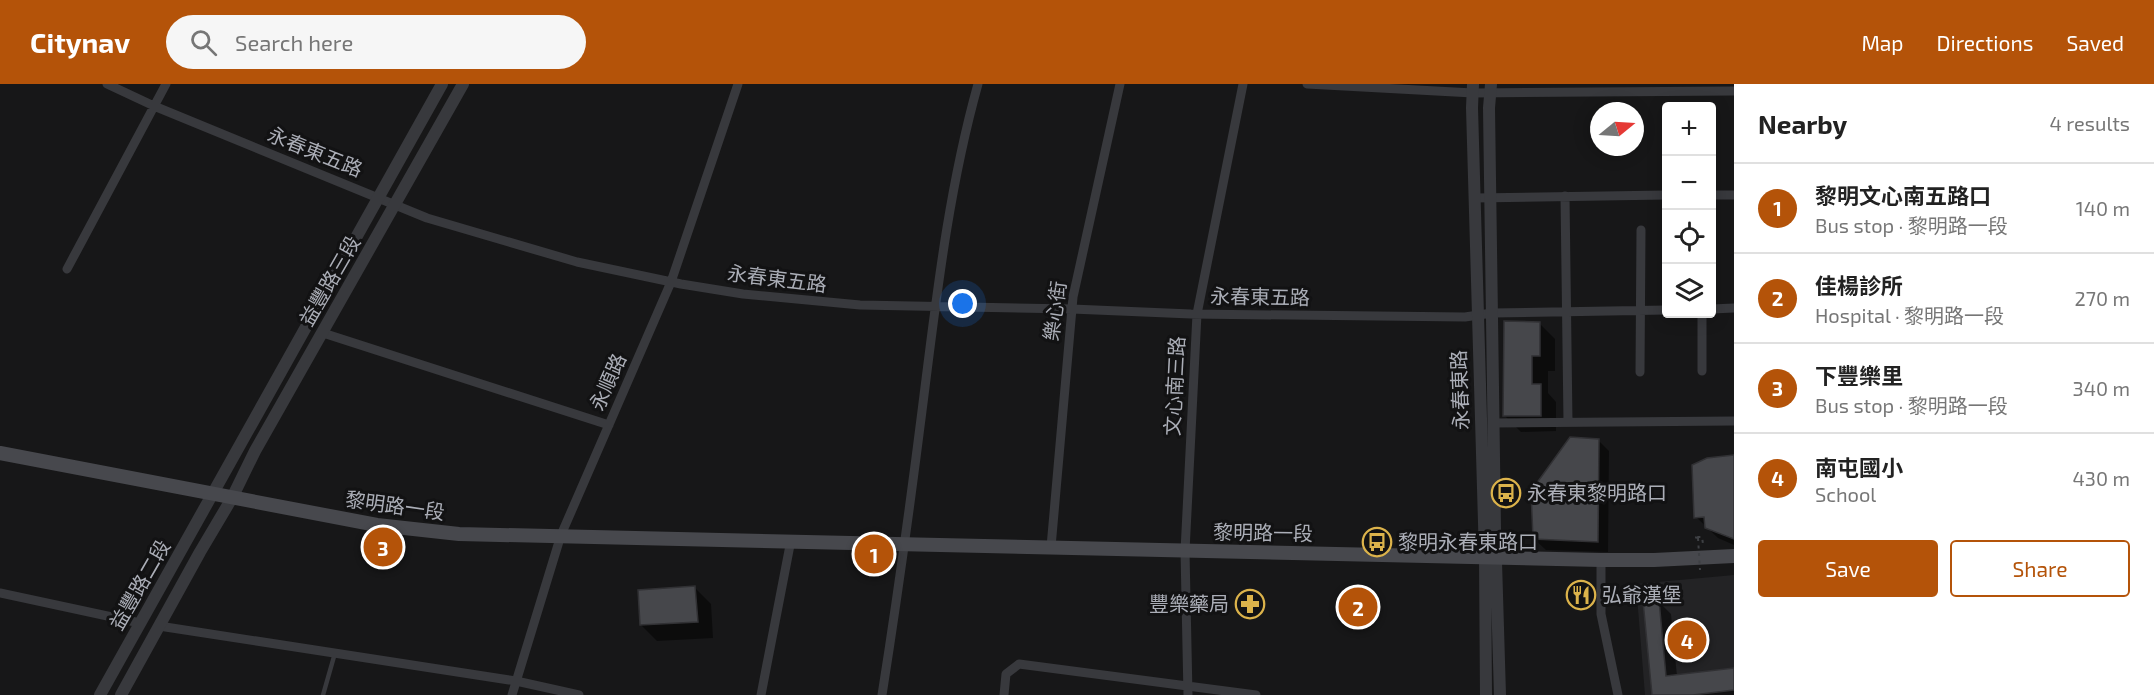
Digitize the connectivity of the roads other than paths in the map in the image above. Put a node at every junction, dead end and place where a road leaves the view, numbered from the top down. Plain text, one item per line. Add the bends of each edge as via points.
1 (107, 84) edge
2 (166, 84) edge
3 (442, 84) edge
4 (463, 84) edge
5 (738, 84) edge
6 (978, 84) edge
7 (1120, 84) edge
8 (1243, 84) edge
9 (1307, 84) edge
10 (1473, 89) edge
11 (1491, 89) edge
12 (1734, 91) edge
13 (154, 106) junction
14 (1662, 195) edge
15 (1716, 195) edge
16 (1734, 195) edge
17 (1565, 196) junction
18 (379, 197) junction
19 (1491, 197) junction
20 (1474, 198) junction
21 (396, 205) junction
22 (1641, 230) dead end
23 (67, 269) dead end
24 (671, 282) junction
25 (935, 307) junction
26 (1072, 309) junction
27 (1716, 309) edge
28 (1734, 309) edge
29 (1641, 310) junction
30 (1662, 310) edge
31 (1567, 311) junction
32 (1492, 313) junction
33 (1197, 314) junction
34 (1477, 314) junction
35 (1702, 318) edge
36 (324, 333) junction
37 (1702, 371) dead end
38 (1640, 372) dead end
39 (1734, 421) edge
40 (1568, 422) junction
41 (1493, 423) junction
42 (609, 425) junction
43 (0, 453) edge
44 (214, 495) junction
45 (232, 498) junction
46 (561, 535) junction
47 (791, 540) junction
48 (906, 543) junction
49 (1051, 547) junction
50 (1185, 551) junction
51 (1734, 556) edge
52 (1490, 557) junction
53 (1601, 560) junction
54 (0, 593) edge
55 (140, 623) junction
56 (159, 626) junction
57 (334, 653) junction
58 (516, 681) junction
59 (1188, 690) edge
60 (100, 695) edge
61 (121, 695) edge
62 (323, 695) edge
63 (512, 695) edge
64 (579, 695) edge
65 (760, 695) edge
66 (882, 695) edge
67 (1004, 695) edge
68 (1256, 695) edge
69 (1486, 695) edge
70 (1500, 695) edge
71 (1618, 695) edge

1 - 13 street, 永春東五路
2 - 13 street
3 - 18 street, 益豐路三段
4 - 21 street, 益豐路三段
5 - 24 street, 永順路
6 - 25 street via 958,167
7 - 26 street, 樂心街
8 - 33 street, 文心南三路
9 - 10 street
10 - 11 street
10 - 20 street, 永春東路
11 - 12 street
11 - 19 street, 永春東路
13 - 18 street, 永春東五路
13 - 23 street
14 - 17 street
15 - 16 street
17 - 19 street
17 - 31 street
18 - 21 street, 永春東五路
18 - 44 street, 益豐路三段
19 - 20 street
19 - 32 street, 永春東路
20 - 34 street, 永春東路
21 - 24 street, 永春東五路 via 577,262
21 - 36 street, 益豐路三段
22 - 29 street
24 - 25 street, 永春東五路 via 810,302
24 - 42 street, 永順路
25 - 26 street, 永春東五路
25 - 48 street
26 - 33 street, 永春東五路
26 - 49 street, 樂心街
27 - 28 street
29 - 30 street, 永春東五路
29 - 31 street, 永春東五路
29 - 38 street
31 - 32 street, 永春東五路
31 - 40 street
32 - 34 street, 永春東五路
32 - 41 street, 永春東路
33 - 34 street, 永春東五路
33 - 50 street, 文心南三路
34 - 52 street, 永春東路
35 - 37 street
36 - 42 street
36 - 45 street, 益豐路三段
39 - 40 street
40 - 41 street
41 - 52 street, 永春東路
42 - 46 street, 永順路
43 - 44 main road, 黎明路一段
44 - 45 main road, 黎明路一段
44 - 55 street, 益豐路二段
45 - 46 main road, 黎明路一段 via 430,531
45 - 56 street, 益豐路二段
46 - 47 main road, 黎明路一段
46 - 58 street, 永順路
47 - 48 main road, 黎明路一段
47 - 65 street
48 - 49 main road, 黎明路一段
48 - 66 street
49 - 50 main road, 黎明路一段
50 - 52 main road, 黎明路一段
50 - 59 street, 文心南三路
51 - 53 main road, 黎明路一段
52 - 53 main road, 黎明路一段
52 - 69 street, 永春東路
52 - 70 street, 永春東路
53 - 71 street via 1601,614
54 - 55 street
55 - 60 street, 益豐路二段
56 - 57 street
56 - 61 street, 益豐路二段
57 - 58 street
57 - 62 lane
58 - 63 street, 永順路
58 - 64 street
59 - 67 street via 1019,664 1006,674
59 - 68 street

